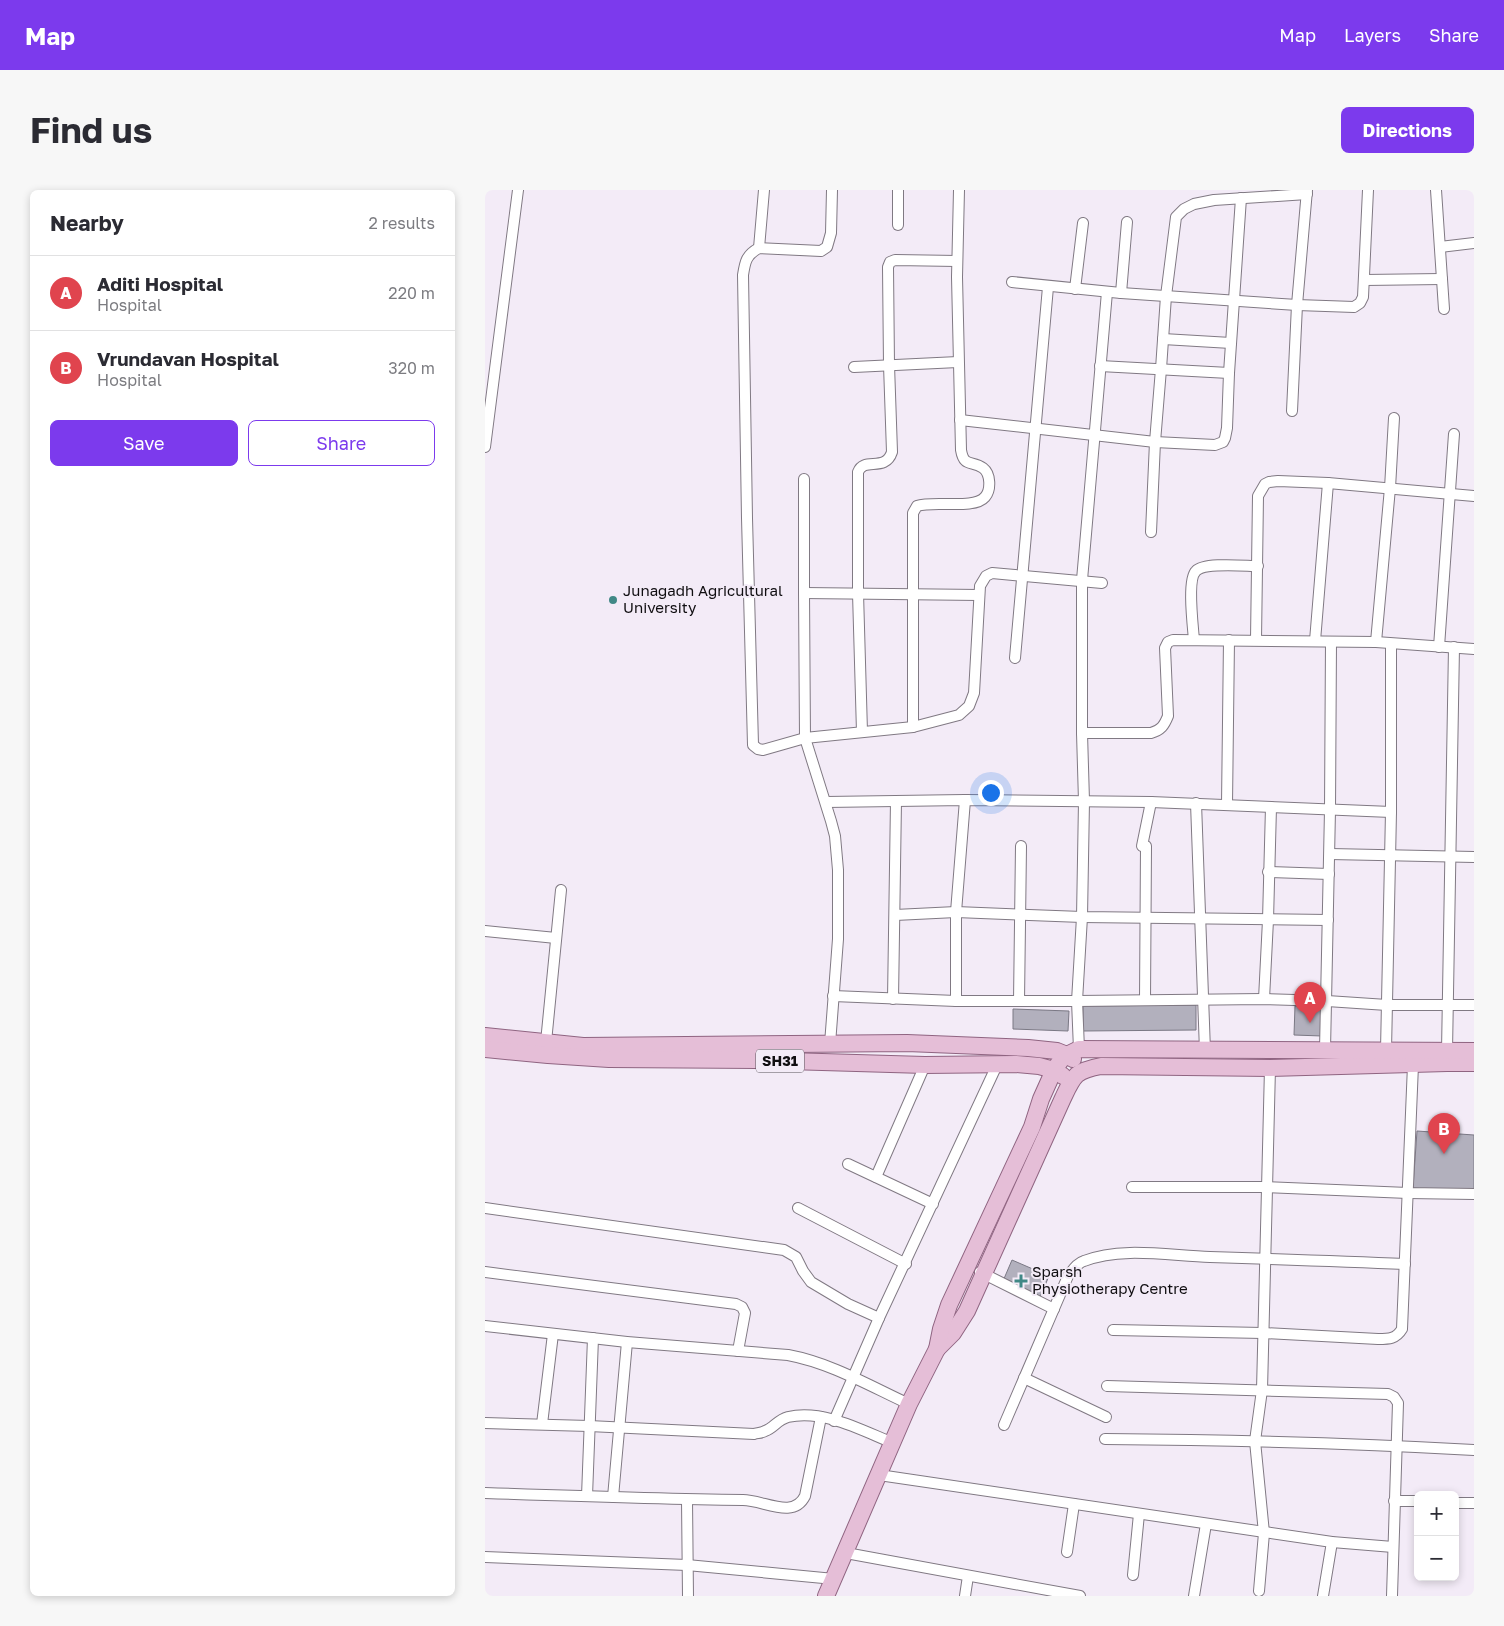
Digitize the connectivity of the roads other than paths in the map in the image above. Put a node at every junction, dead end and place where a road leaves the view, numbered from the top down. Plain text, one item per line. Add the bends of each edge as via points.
1 (517, 190) edge
2 (764, 190) edge
3 (832, 190) edge
4 (898, 190) edge
5 (959, 190) edge
6 (1368, 190) edge
7 (1436, 190) edge
8 (1307, 192) edge
9 (1214, 195) edge
10 (1241, 198) junction
11 (1127, 222) dead end
12 (1083, 224) dead end
13 (898, 225) dead end
14 (1474, 243) edge
15 (1440, 247) junction
16 (759, 248) junction
17 (957, 261) junction
18 (1442, 279) junction
19 (1364, 280) junction
20 (1012, 282) dead end
21 (1048, 287) junction
22 (1075, 289) junction
23 (1107, 292) junction
24 (1121, 293) junction
25 (1167, 296) junction
26 (1235, 301) junction
27 (1297, 305) junction
28 (1444, 309) dead end
29 (1163, 340) junction
30 (1231, 343) junction
31 (958, 362) junction
32 (490, 364) edge
33 (889, 365) junction
34 (1100, 366) junction
35 (854, 367) dead end
36 (1161, 369) junction
37 (1229, 373) junction
38 (1292, 411) dead end
39 (1394, 418) dead end
40 (960, 420) junction
41 (1036, 429) junction
42 (1454, 434) dead end
43 (1095, 435) junction
44 (1155, 442) junction
45 (485, 446) edge
46 (804, 479) dead end
47 (1328, 483) junction
48 (1390, 488) junction
49 (1449, 494) junction
50 (1474, 496) edge
51 (1151, 532) dead end
52 (1258, 566) junction
53 (1022, 575) junction
54 (1082, 580) junction
55 (1102, 582) dead end
56 (804, 593) junction
57 (858, 593) junction
58 (913, 594) junction
59 (979, 595) junction
60 (1194, 640) junction
61 (1229, 640) junction
62 (1256, 640) junction
63 (1315, 641) junction
64 (1331, 642) junction
65 (1376, 642) junction
66 (1391, 644) junction
67 (1439, 647) junction
68 (1454, 647) junction
69 (1474, 649) edge
70 (1015, 658) dead end
71 (913, 727) junction
72 (862, 732) junction
73 (1082, 733) junction
74 (806, 741) junction
75 (965, 800) junction
76 (896, 801) junction
77 (1084, 801) junction
78 (826, 802) junction
79 (1151, 802) junction
80 (1196, 803) junction
81 (1227, 804) junction
82 (1271, 807) junction
83 (1330, 810) junction
84 (1391, 812) junction
85 (1021, 846) dead end
86 (1330, 854) junction
87 (1389, 856) junction
88 (1451, 856) junction
89 (1474, 857) edge
90 (1269, 872) junction
91 (1329, 874) junction
92 (561, 890) dead end
93 (956, 912) junction
94 (895, 915) junction
95 (1021, 915) junction
96 (1082, 917) junction
97 (1145, 917) junction
98 (1201, 918) junction
99 (1268, 920) junction
100 (1328, 920) junction
101 (485, 931) edge
102 (556, 938) junction
103 (833, 996) junction
104 (893, 999) junction
105 (1264, 999) junction
106 (1145, 1000) junction
107 (1204, 1000) junction
108 (1327, 1000) junction
109 (956, 1001) junction
110 (1019, 1001) junction
111 (1077, 1002) junction
112 (1387, 1005) junction
113 (1448, 1005) junction
114 (1474, 1005) edge
115 (485, 1036) edge
116 (546, 1042) junction
117 (830, 1044) junction
118 (485, 1049) edge
119 (1205, 1050) junction
120 (1325, 1050) junction
121 (1386, 1050) junction
122 (1447, 1051) junction
123 (1474, 1051) edge
124 (1073, 1052) junction
125 (1474, 1063) edge
126 (997, 1064) junction
127 (925, 1065) junction
128 (1413, 1065) junction
129 (1270, 1068) junction
130 (1086, 1069) junction
131 (1054, 1070) junction
132 (1071, 1081) junction
133 (848, 1164) dead end
134 (876, 1177) junction
135 (1132, 1187) dead end
136 (1266, 1187) junction
137 (1407, 1194) junction
138 (1474, 1194) edge
139 (933, 1204) junction
140 (485, 1208) edge
141 (798, 1208) dead end
142 (1264, 1258) junction
143 (906, 1264) junction
144 (1405, 1264) junction
145 (968, 1266) junction
146 (485, 1272) edge
147 (983, 1273) junction
148 (1054, 1309) junction
149 (879, 1318) junction
150 (485, 1326) edge
151 (1113, 1330) dead end
152 (1263, 1333) junction
153 (553, 1334) junction
154 (593, 1338) junction
155 (627, 1342) junction
156 (937, 1350) junction
157 (738, 1351) junction
158 (854, 1378) junction
159 (1024, 1378) junction
160 (1107, 1386) dead end
161 (1262, 1390) junction
162 (909, 1404) junction
163 (821, 1417) junction
164 (1106, 1417) dead end
165 (834, 1421) junction
166 (485, 1423) edge
167 (542, 1424) junction
168 (1005, 1425) dead end
169 (589, 1426) junction
170 (619, 1427) junction
171 (1105, 1439) dead end
172 (1255, 1441) junction
173 (893, 1443) junction
174 (1396, 1446) junction
175 (1474, 1450) edge
176 (879, 1476) junction
177 (485, 1493) edge
178 (587, 1496) junction
179 (613, 1497) junction
180 (687, 1500) junction
181 (1394, 1501) junction
182 (1414, 1502) edge
183 (1459, 1503) edge
184 (1474, 1503) edge
185 (1074, 1504) junction
186 (1139, 1514) junction
187 (1206, 1524) junction
188 (1264, 1533) junction
189 (1332, 1542) junction
190 (1393, 1547) junction
191 (1067, 1552) dead end
192 (846, 1553) junction
193 (485, 1557) edge
194 (687, 1565) junction
195 (1133, 1575) dead end
196 (969, 1576) junction
197 (834, 1579) junction
198 (1259, 1591) dead end
199 (688, 1596) edge
200 (826, 1596) edge
201 (965, 1596) edge
202 (1074, 1596) edge
203 (1194, 1596) edge
204 (1323, 1596) edge
205 (1392, 1596) edge

1 - 32 street
2 - 16 street
3 - 16 street via 831,233 827,247 821,251
4 - 13 street
5 - 17 street
6 - 19 street
7 - 15 street
8 - 10 street
8 - 27 street
9 - 10 street
9 - 25 street via 1184,209 1177,217
10 - 26 street
11 - 24 street
12 - 22 street
14 - 15 street
15 - 18 street
16 - 74 street via 746,258 743,275 753,745 763,750
17 - 31 street
17 - 33 street via 890,262
18 - 19 street
18 - 28 street
19 - 27 street via 1363,298 1354,307
20 - 21 street
21 - 22 street
21 - 41 street
22 - 23 street
23 - 24 street
23 - 34 street
24 - 25 street
25 - 26 street
25 - 29 street
26 - 27 street
26 - 30 street
27 - 38 street
29 - 30 street
29 - 36 street
30 - 37 street
31 - 33 street
31 - 40 street
32 - 45 street
33 - 35 street
33 - 57 street via 892,452 888,461 863,466 858,472
34 - 36 street
34 - 43 street
36 - 37 street
36 - 44 street
37 - 44 street via 1227,428 1223,442 1215,445
39 - 48 street
40 - 41 street
40 - 58 street via 962,457 983,468 987,474 986,496 968,504 924,503 917,506 913,513
41 - 43 street
41 - 53 street
42 - 49 street
43 - 44 street
43 - 54 street
44 - 51 street
46 - 56 street
47 - 48 street
47 - 52 street via 1278,481 1265,484 1258,496
47 - 63 street
48 - 49 street
48 - 65 street
49 - 50 street
49 - 67 street
52 - 60 street via 1216,566 1196,570 1191,580
52 - 62 street
53 - 54 street
53 - 59 street via 992,573 980,586
53 - 70 street
54 - 55 street
54 - 73 street
56 - 57 street
56 - 74 street
57 - 58 street
57 - 72 street
58 - 59 street
58 - 71 street
59 - 71 street via 974,692 969,706 959,714
60 - 61 street
60 - 73 street via 1173,640 1165,648 1168,716 1158,731
61 - 62 street
61 - 81 street
62 - 63 street
63 - 64 street
64 - 65 street
64 - 83 street
65 - 66 street
66 - 67 street
66 - 84 street
67 - 68 street
68 - 69 street
68 - 88 street
71 - 72 street
72 - 74 street
73 - 77 street
74 - 78 street
75 - 76 street
75 - 77 street
75 - 93 street
76 - 78 street
76 - 94 street
77 - 79 street
77 - 96 street
78 - 103 street via 835,836 838,870
79 - 80 street
79 - 97 street via 1144,846
80 - 81 street
80 - 98 street
81 - 82 street
82 - 83 street
82 - 90 street
83 - 84 street
83 - 86 street
84 - 87 street
85 - 95 street
86 - 87 street
86 - 91 street
87 - 88 street
87 - 112 street
88 - 89 street
88 - 113 street
90 - 91 street
90 - 99 street
91 - 100 street
92 - 102 street
93 - 94 street
93 - 95 street
93 - 109 street
94 - 104 street
95 - 96 street
95 - 110 street
96 - 97 street
96 - 111 street
97 - 98 street
97 - 106 street
98 - 99 street
98 - 107 street
99 - 100 street
99 - 105 street
100 - 108 street
101 - 102 street
102 - 116 street
103 - 104 street
103 - 117 street
104 - 109 street
105 - 107 street
105 - 108 street
106 - 107 street
106 - 111 street
107 - 119 street
108 - 112 street
108 - 120 street
109 - 110 street
110 - 111 street
111 - 124 street
112 - 113 street
112 - 121 street
113 - 114 street
113 - 122 street
115 - 116 main road
116 - 117 main road via 604,1046
117 - 124 main road via 907,1043
118 - 127 main road, SH31 via 609,1059
119 - 120 main road
119 - 124 main road
120 - 121 main road
121 - 122 main road
122 - 123 main road
124 - 130 main road
124 - 131 main road
125 - 128 main road
126 - 127 main road, SH31
126 - 131 main road, SH31
126 - 139 street
127 - 134 street
128 - 129 main road
128 - 137 street
129 - 130 main road via 1101,1066
129 - 136 street
130 - 132 main road
131 - 132 main road, SH31
131 - 145 main road via 1032,1127
132 - 147 main road
133 - 134 street
134 - 139 street
135 - 136 street
136 - 137 street
136 - 142 street
137 - 138 street
137 - 144 street
139 - 143 street
140 - 149 street via 784,1250 795,1257 811,1282
141 - 143 street
142 - 144 street
142 - 148 street via 1143,1253 1103,1256 1076,1266 1068,1276
142 - 152 street
143 - 149 street
144 - 152 street via 1399,1335 1378,1339
145 - 147 street
145 - 156 main road via 949,1305
146 - 157 street via 736,1304 745,1313
147 - 148 street
147 - 156 main road via 967,1311 953,1334
148 - 159 street
149 - 158 street
150 - 153 street
151 - 152 street
152 - 161 street
153 - 154 street
153 - 167 street
154 - 155 street
154 - 169 street
155 - 157 street
155 - 170 street
156 - 162 main road
157 - 158 street via 809,1359
158 - 162 street
158 - 165 street
159 - 164 street
159 - 168 street
160 - 161 street
161 - 172 street
161 - 174 street via 1388,1394 1398,1403
162 - 173 main road
163 - 165 street
163 - 170 street via 789,1417 766,1431 754,1434
163 - 180 street via 801,1504 784,1508 747,1500
165 - 173 street
166 - 167 street
167 - 169 street
169 - 170 street
169 - 178 street
170 - 179 street
171 - 172 street
172 - 174 street
172 - 188 street
173 - 176 main road
174 - 175 street
174 - 181 street
176 - 185 street
176 - 192 main road
177 - 178 street
178 - 179 street
179 - 180 street
180 - 194 street
181 - 182 street
181 - 190 street
183 - 184 street
185 - 186 street
185 - 191 street
186 - 187 street
186 - 195 street
187 - 188 street
187 - 203 street
188 - 189 street
188 - 198 street
189 - 190 street
189 - 204 street
190 - 205 street
192 - 196 street
192 - 197 main road
193 - 194 street
194 - 197 street
194 - 199 street
196 - 201 street
196 - 202 street
197 - 200 main road

